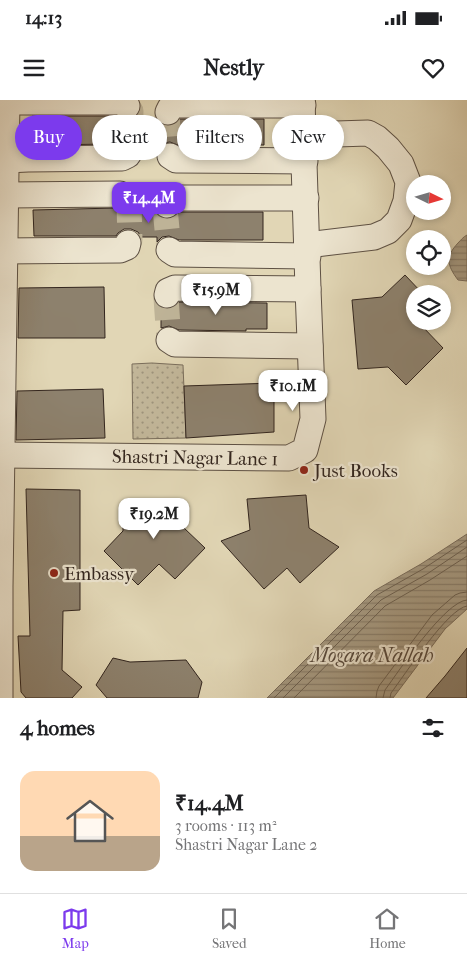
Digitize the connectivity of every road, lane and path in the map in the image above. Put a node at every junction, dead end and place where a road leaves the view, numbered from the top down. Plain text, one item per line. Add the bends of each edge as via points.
1 (7, 101) edge
2 (302, 102) edge
3 (127, 106) dead end
4 (168, 112) dead end
5 (303, 115) edge
6 (344, 134) edge
7 (170, 156) dead end
8 (92, 158) edge
9 (6, 160) junction
10 (304, 162) joint
11 (6, 195) junction
12 (126, 198) dead end
13 (306, 198) junction
14 (167, 205) dead end
15 (128, 243) dead end
16 (169, 250) dead end
17 (307, 250) junction
18 (3, 251) edge
19 (308, 288) junction
20 (167, 295) dead end
21 (169, 340) dead end
22 (310, 346) junction
23 (2, 454) junction
24 (0, 602) edge
25 (0, 698) edge

1 - 3 street via 121,102
1 - 9 street
2 - 4 street via 176,105
2 - 5 street, Shastri Nagar Lane 1
6 - 17 street via 368,133 388,148 401,164 408,182 406,202 400,220 388,231 374,237
7 - 10 street via 176,160
8 - 9 street
9 - 11 street
10 - 13 street, Shastri Nagar Lane 1
11 - 12 street via 120,194
11 - 18 street
13 - 14 street via 175,198
13 - 17 street, Shastri Nagar Lane 1
15 - 18 street via 120,250
16 - 17 street via 175,254
17 - 19 street, Shastri Nagar Lane 1
18 - 23 street
19 - 20 street via 175,288
19 - 22 street, Shastri Nagar Lane 1
21 - 22 street via 175,344
22 - 23 street, Shastri Nagar Lane 1 via 313,419 305,450 289,458
23 - 24 street
24 - 25 street

